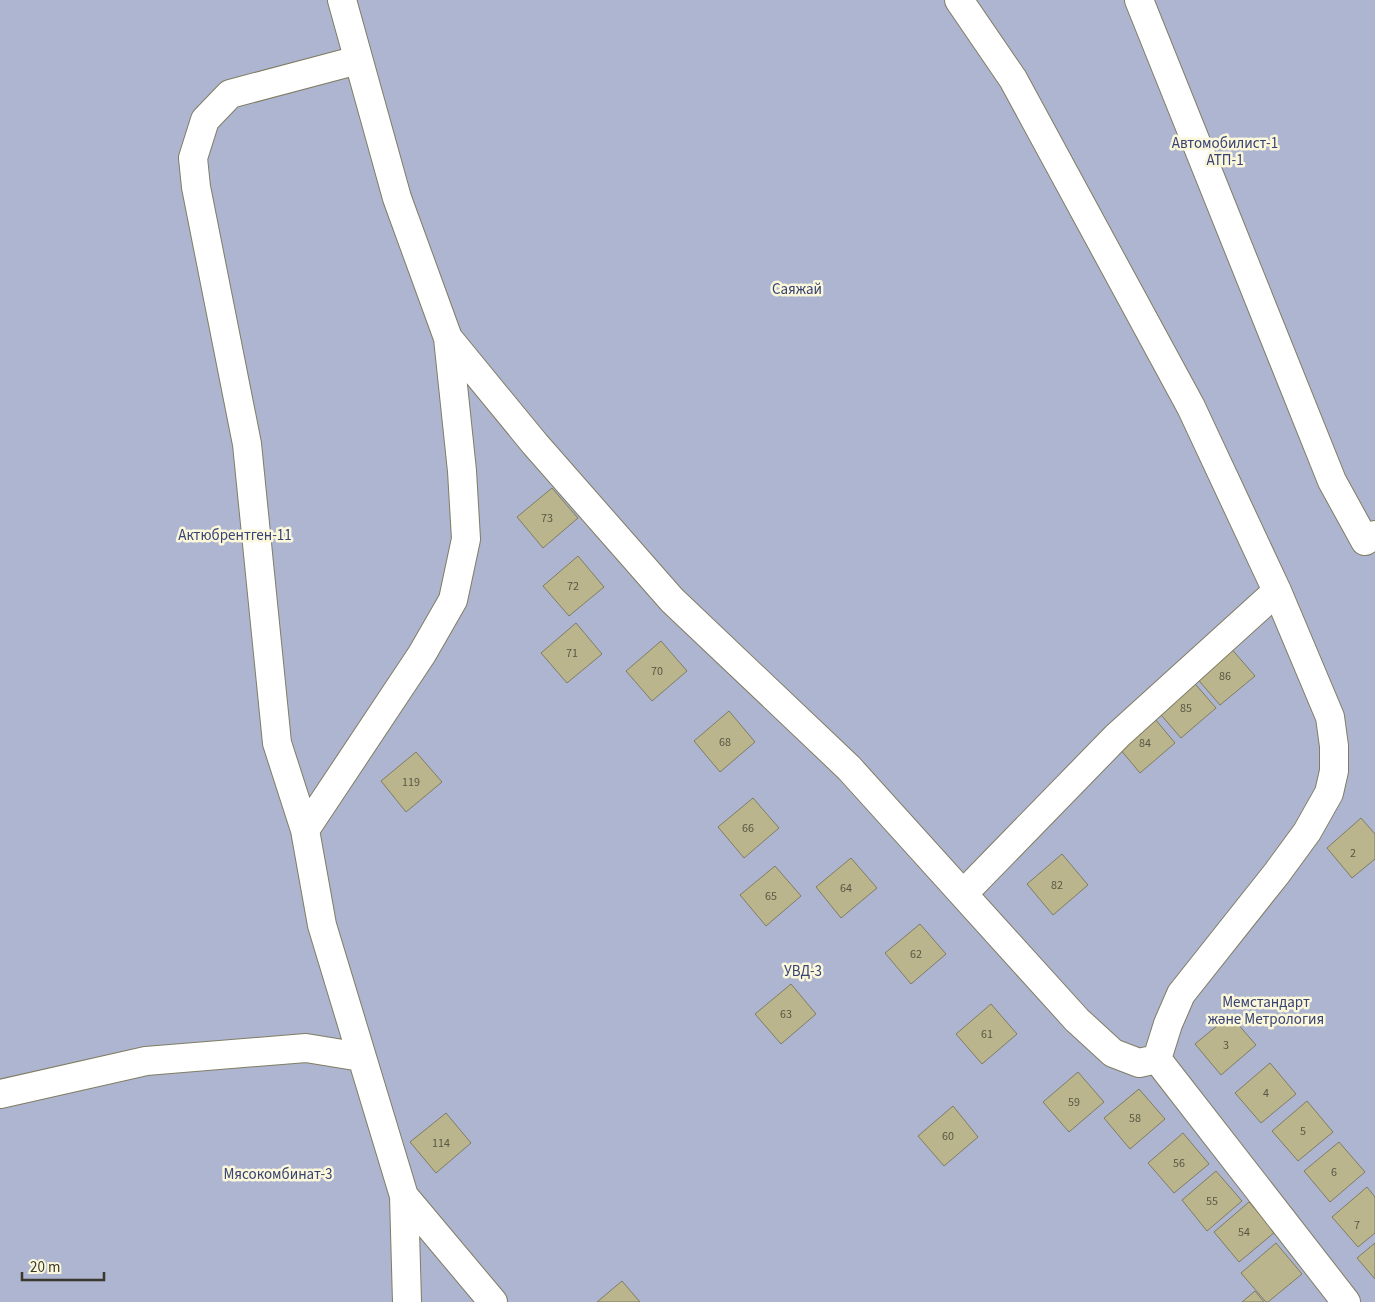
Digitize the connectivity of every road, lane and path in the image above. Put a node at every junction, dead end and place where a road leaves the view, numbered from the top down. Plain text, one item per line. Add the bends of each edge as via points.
1 (342, 0) edge
2 (959, 0) edge
3 (1139, 0) edge
4 (358, 60) junction
5 (448, 338) junction
6 (1375, 535) edge
7 (1277, 591) junction
8 (306, 830) junction
9 (964, 893) junction
10 (361, 1056) junction
11 (1157, 1059) junction
12 (0, 1094) edge
13 (404, 1196) junction
14 (407, 1302) edge
15 (493, 1302) edge
16 (1346, 1302) edge

1 - 4 street
2 - 7 street via 1013,78 1191,407
3 - 6 street via 1332,481 1365,541
4 - 5 street via 397,198
4 - 8 street via 230,94 205,120 194,158 196,187 247,444 277,743
5 - 8 street via 466,539 454,600
5 - 9 street via 535,444 672,600 848,768
7 - 9 street via 1117,736
7 - 11 street via 1330,717 1334,771 1329,793 1277,873 1181,994
8 - 10 street via 322,925
9 - 11 street via 1078,1020 1112,1053 1140,1063
10 - 12 street via 306,1048 146,1061
10 - 13 street
11 - 16 street
13 - 14 street
13 - 15 street

